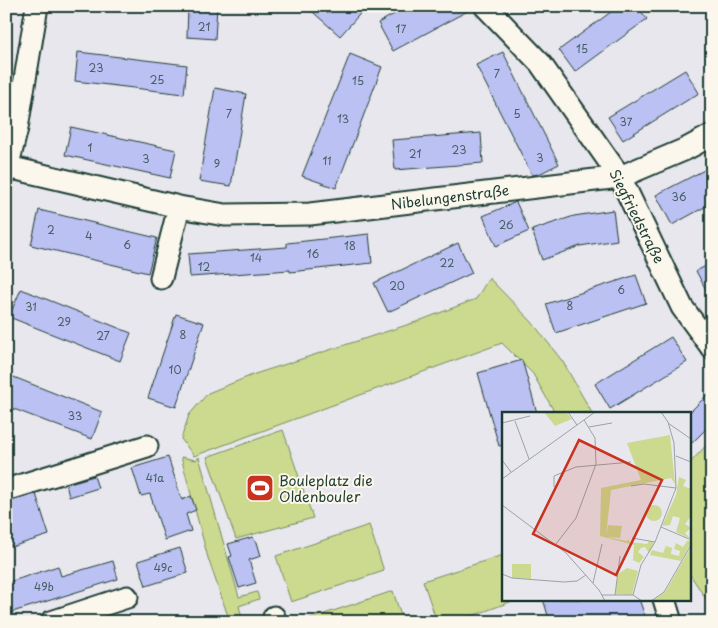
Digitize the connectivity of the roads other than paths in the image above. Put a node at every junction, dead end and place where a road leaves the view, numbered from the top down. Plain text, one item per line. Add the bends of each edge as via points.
1 (37, 6) edge
2 (485, 6) edge
3 (712, 135) edge
4 (7, 170) edge
5 (620, 177) junction
6 (179, 207) junction
7 (161, 278) dead end
8 (712, 348) edge
9 (147, 446) dead end
10 (6, 490) edge
11 (127, 596) dead end
12 (664, 600) edge
13 (51, 622) edge
14 (671, 622) edge

1 - 4 street
2 - 5 street, Siegfriedstraße via 540,63
3 - 5 street, Nibelungenstraße
4 - 6 street, Nibelungenstraße
5 - 6 street, Nibelungenstraße via 310,214 225,215
5 - 8 street, Siegfriedstraße via 682,307
6 - 7 street
9 - 10 street
11 - 13 street
12 - 14 street

